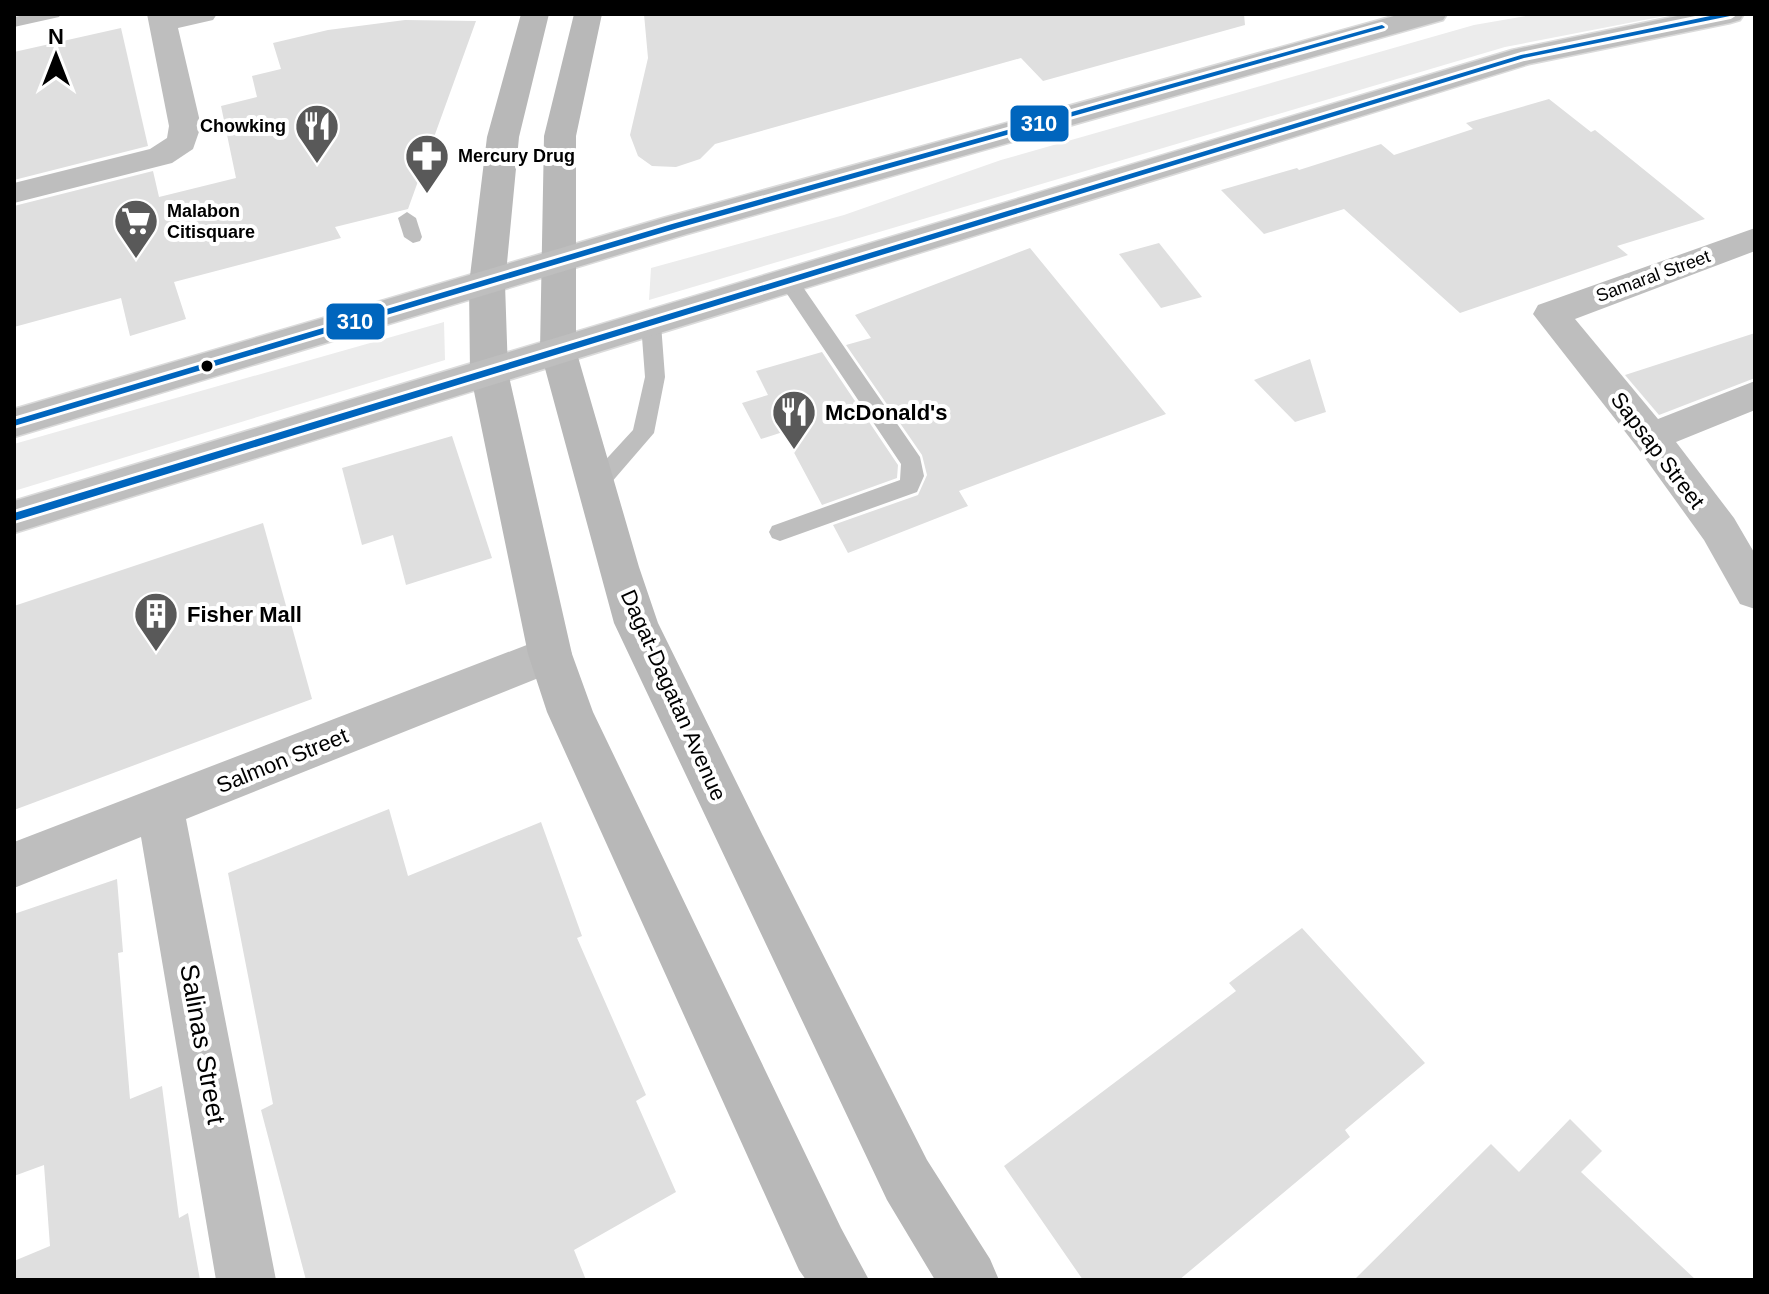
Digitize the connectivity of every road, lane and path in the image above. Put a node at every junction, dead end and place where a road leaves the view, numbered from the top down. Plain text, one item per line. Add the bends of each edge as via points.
1 (53, 14) edge
2 (203, 14) edge
3 (535, 14) edge
4 (588, 14) edge
5 (1433, 14) edge
6 (1730, 14) edge
7 (162, 18) edge
8 (14, 22) edge
9 (14, 193) edge
10 (407, 218) dead end
11 (413, 237) dead end
12 (1755, 239) edge
13 (557, 263) junction
14 (789, 282) junction
15 (487, 284) junction
16 (1551, 314) joint
17 (651, 324) junction
18 (558, 350) junction
19 (489, 372) junction
20 (1755, 395) edge
21 (14, 423) edge
22 (1651, 437) junction
23 (596, 485) junction
24 (14, 517) edge
25 (780, 532) dead end
26 (1755, 592) edge
27 (550, 654) junction
28 (160, 808) junction
29 (14, 865) edge
30 (246, 1280) edge
31 (839, 1280) edge
32 (969, 1280) edge

1 - 8 lane
2 - 7 main road
3 - 15 main road via 503,137
4 - 13 main road, Dagat-Dagatan Avenue via 560,136
5 - 13 main road
6 - 14 main road via 1523,56
7 - 9 main road via 185,126 182,142 161,156
10 - 11 lane
12 - 16 main road, Samaral Street
13 - 15 main road
13 - 18 main road, Dagat-Dagatan Avenue
14 - 17 main road
14 - 25 lane via 912,463 913,476 909,486
15 - 19 main road
15 - 21 main road
16 - 22 main road, Sapsap Street
17 - 18 main road
17 - 23 lane via 655,377 643,433
18 - 19 main road
18 - 23 main road, Dagat-Dagatan Avenue
19 - 24 main road
19 - 27 main road
20 - 22 main road
22 - 26 main road, Sapsap Street via 1719,529
23 - 32 main road, Dagat-Dagatan Avenue via 636,623 907,1180
27 - 28 main road, Salmon Street
27 - 31 main road via 570,712
28 - 29 main road, Salmon Street
28 - 30 main road, Salinas Street

